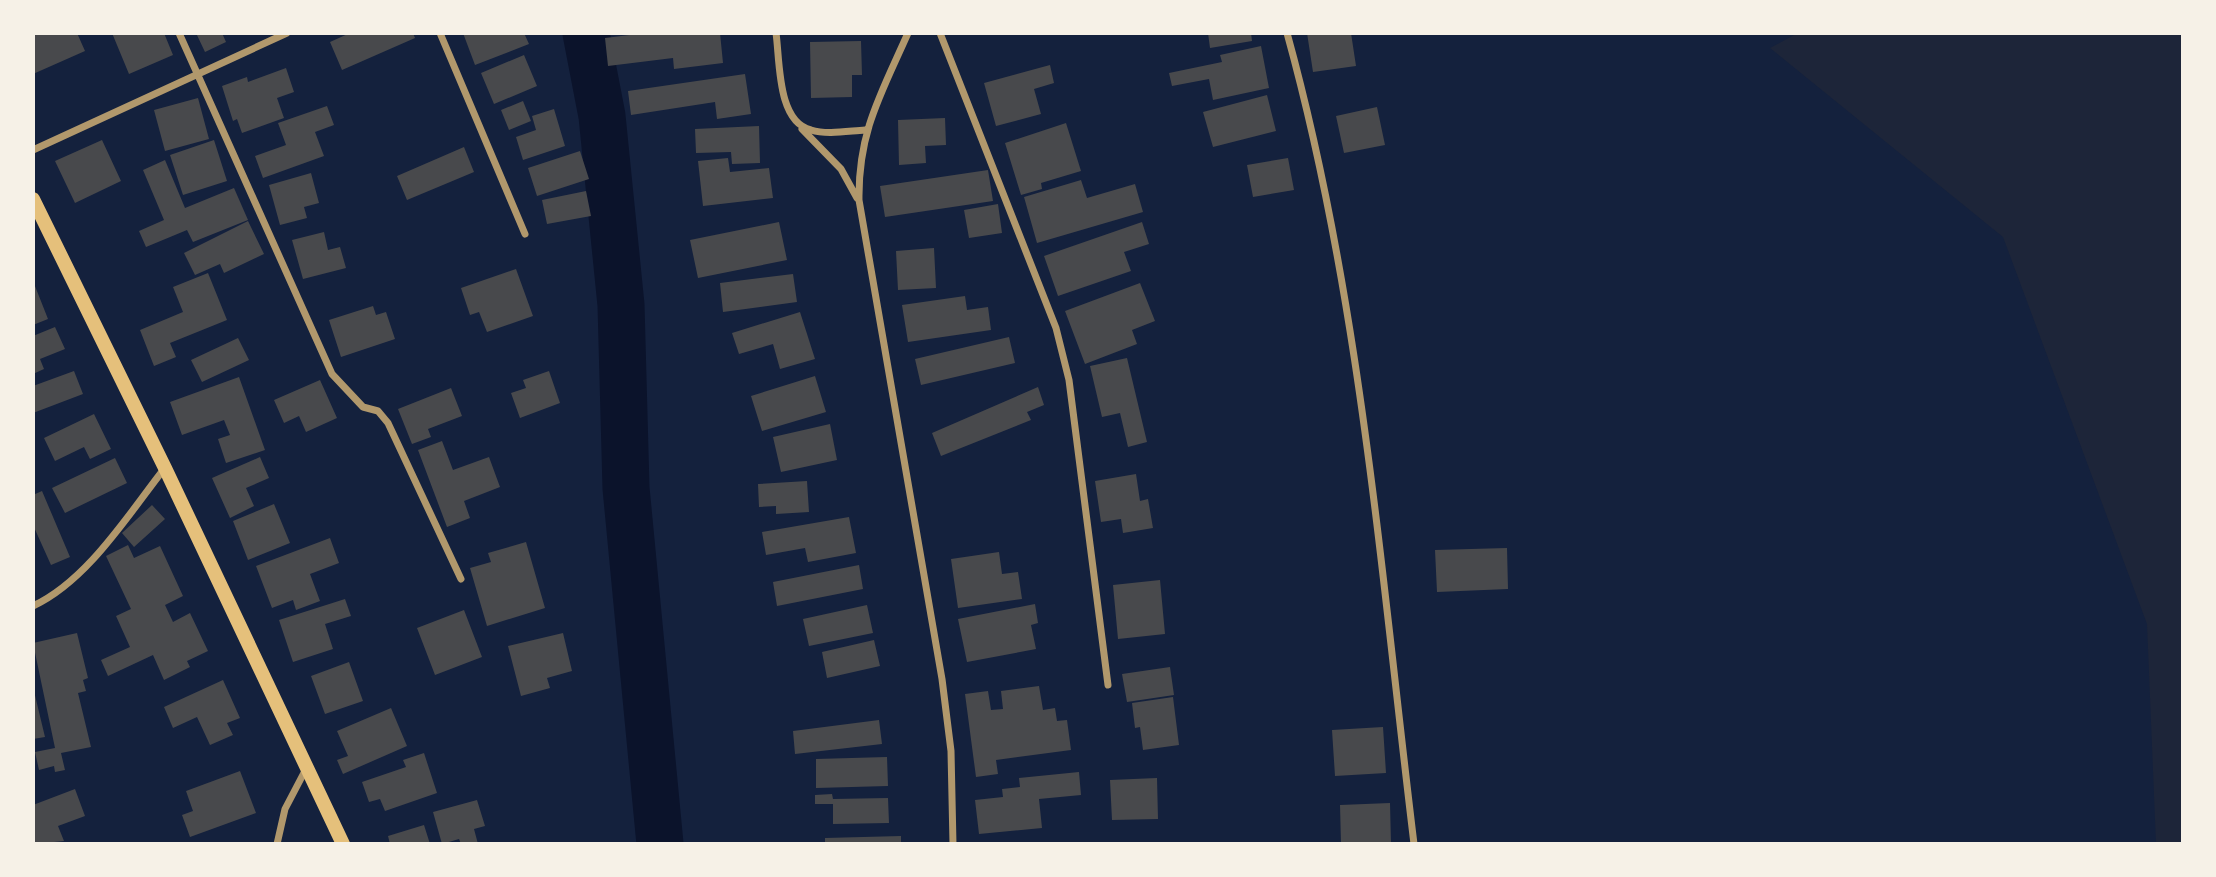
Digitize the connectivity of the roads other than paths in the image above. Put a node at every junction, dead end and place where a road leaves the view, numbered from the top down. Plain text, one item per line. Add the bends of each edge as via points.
1 (179, 33) edge
2 (287, 33) edge
3 (440, 33) edge
4 (776, 33) edge
5 (908, 33) edge
6 (940, 33) edge
7 (1287, 33) edge
8 (198, 74) junction
9 (799, 126) junction
10 (865, 130) junction
11 (33, 150) edge
12 (33, 199) edge
13 (859, 201) junction
14 (525, 234) dead end
15 (165, 468) junction
16 (461, 579) dead end
17 (33, 606) edge
18 (1108, 685) dead end
19 (307, 765) junction
20 (277, 844) edge
21 (343, 844) edge
22 (953, 844) edge
23 (1414, 844) edge

1 - 8 street
2 - 8 street
3 - 14 street
4 - 9 street via 786,102
5 - 10 street
6 - 18 street via 1051,316 1066,367
7 - 23 street via 1331,210 1351,329
8 - 11 street
8 - 16 street via 332,374 363,407 378,411 388,424
9 - 10 street via 813,131
9 - 13 street via 841,169
10 - 13 street via 858,168
12 - 15 main road
13 - 22 street via 942,679 951,751
15 - 17 street via 85,567 55,596
15 - 19 main road
19 - 20 street via 285,809
19 - 21 main road

